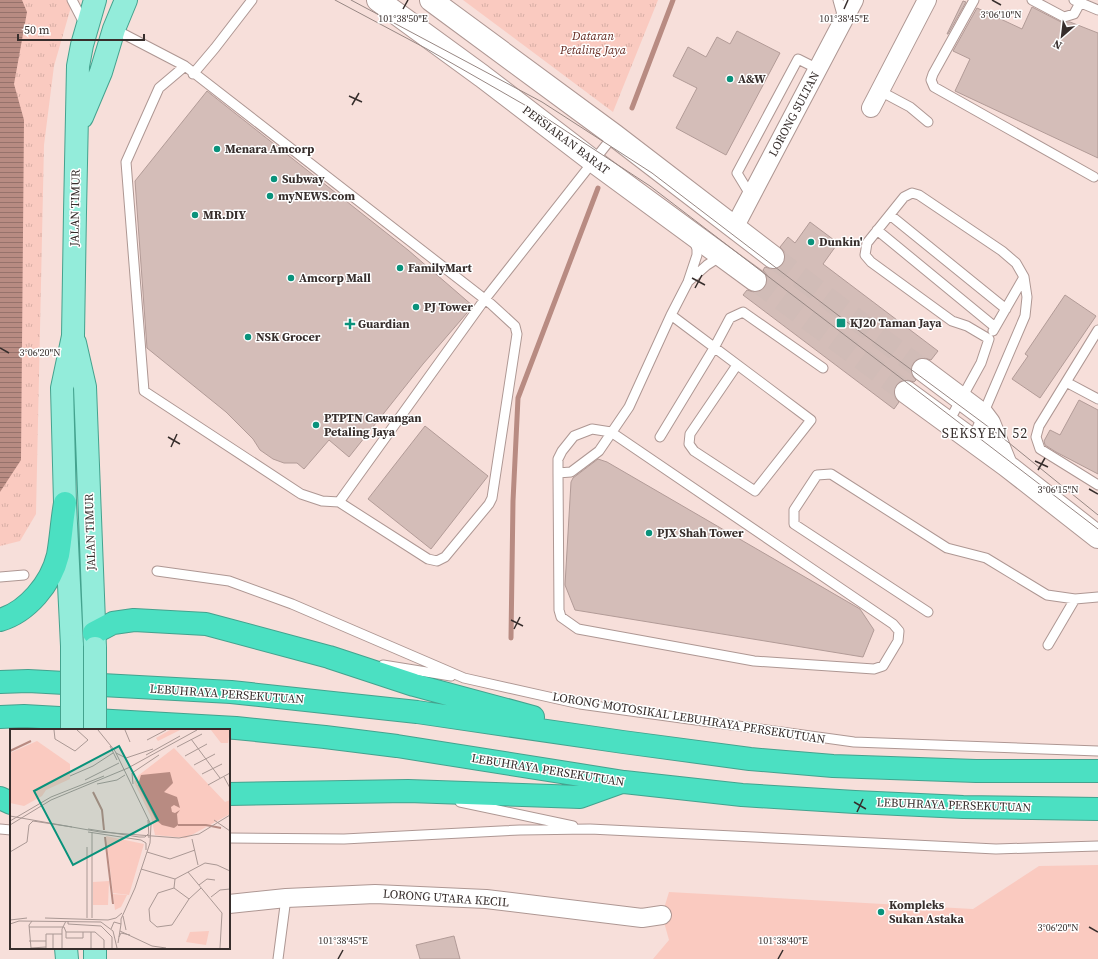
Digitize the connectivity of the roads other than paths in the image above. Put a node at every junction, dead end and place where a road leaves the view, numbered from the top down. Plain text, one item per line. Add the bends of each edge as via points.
1 (72, 0) edge
2 (95, 0) edge
3 (126, 0) edge
4 (252, 0) edge
5 (378, 0) edge
6 (431, 0) edge
7 (838, 0) edge
8 (854, 0) edge
9 (927, 0) edge
10 (974, 0) edge
11 (1032, 0) edge
12 (1077, 2) edge
13 (1098, 10) edge
14 (844, 20) junction
15 (87, 28) junction
16 (114, 29) junction
17 (185, 66) junction
18 (194, 74) junction
19 (880, 91) junction
20 (871, 108) dead end
21 (928, 122) dead end
22 (78, 127) junction
23 (614, 135) junction
24 (593, 161) junction
25 (1094, 177) dead end
26 (890, 215) junction
27 (734, 228) junction
28 (877, 230) junction
29 (691, 232) junction
30 (721, 256) junction
31 (773, 257) tunnel mouth
32 (1024, 277) junction
33 (755, 280) tunnel mouth
34 (688, 282) junction
35 (485, 299) junction
36 (1006, 309) junction
37 (671, 314) junction
38 (995, 327) junction
39 (1098, 330) edge
40 (73, 336) junction
41 (989, 339) junction
42 (714, 348) junction
43 (737, 365) junction
44 (823, 368) dead end
45 (923, 370) tunnel mouth
46 (1066, 382) junction
47 (906, 392) tunnel mouth
48 (962, 399) junction
49 (1098, 399) edge
50 (983, 415) junction
51 (948, 422) junction
52 (611, 432) junction
53 (660, 437) dead end
54 (972, 440) junction
55 (1006, 465) junction
56 (558, 472) junction
57 (1098, 485) edge
58 (340, 502) junction
59 (65, 503) junction
60 (1098, 537) edge
61 (157, 571) dead end
62 (24, 575) dead end
63 (0, 577) edge
64 (1098, 597) edge
65 (1075, 599) junction
66 (928, 612) dead end
67 (0, 620) edge
68 (94, 640) junction
69 (1048, 645) dead end
70 (329, 656) junction
71 (464, 678) junction
72 (0, 682) edge
73 (0, 717) edge
74 (72, 729) edge
75 (94, 729) edge
76 (623, 742) junction
77 (1098, 750) edge
78 (1098, 771) edge
79 (624, 782) junction
80 (408, 791) junction
81 (230, 794) edge
82 (0, 798) edge
83 (10, 803) edge
84 (1098, 809) edge
85 (0, 829) edge
86 (590, 829) junction
87 (10, 830) edge
88 (230, 838) edge
89 (1098, 846) edge
90 (286, 898) junction
91 (230, 904) edge
92 (662, 915) dead end
93 (66, 949) edge
94 (67, 959) edge
95 (278, 959) edge

1 - 15 lane
2 - 15 main road, JALAN TIMUR
3 - 16 main road, JALAN TIMUR
4 - 18 lane
5 - 24 street, PERSIARAN BARAT
6 - 23 street
7 - 14 lane
8 - 14 street, LORONG SULTAN
9 - 19 street
10 - 25 lane via 933,74 931,80 934,87
11 - 12 lane via 1064,17 1074,14
12 - 13 lane
14 - 27 street, LORONG SULTAN
15 - 22 main road, JALAN TIMUR via 78,66
16 - 17 lane
16 - 22 main road, JALAN TIMUR via 101,72
17 - 18 lane
17 - 58 lane via 159,88 126,162 144,391 301,494 322,501
18 - 35 lane
19 - 20 street
19 - 21 lane via 910,107
22 - 40 main road, JALAN TIMUR
23 - 24 lane
23 - 27 street
24 - 29 street, PERSIARAN BARAT
24 - 35 lane
26 - 28 lane
26 - 32 lane via 904,197 912,193 920,195 1002,251 1016,263
26 - 36 lane
27 - 31 street
28 - 38 lane
28 - 41 lane via 868,243 865,255 871,262 952,320
29 - 30 street, PERSIARAN BARAT
29 - 34 lane via 697,255
30 - 33 street, PERSIARAN BARAT
30 - 34 lane
32 - 36 lane
32 - 50 lane via 1027,297 1025,316
34 - 37 lane
35 - 58 lane
35 - 58 lane via 515,326 517,334 489,504 445,557 437,561 428,559
36 - 38 lane
37 - 42 lane
37 - 52 lane via 629,407
38 - 41 lane
39 - 46 lane
40 - 59 main road, JALAN TIMUR via 62,388
40 - 68 main road, JALAN TIMUR via 85,387
41 - 48 lane via 981,363
42 - 43 lane
42 - 44 lane via 730,318 743,312
42 - 53 lane
43 - 43 lane via 810,420 755,491 694,451 689,444 690,434
45 - 48 street
46 - 49 lane
46 - 57 lane via 1039,426 1036,437 1040,449
47 - 51 street
48 - 50 street
48 - 51 lane
50 - 54 lane
50 - 55 street via 989,423
51 - 54 street
52 - 56 lane via 599,451 571,472
52 - 56 lane via 592,429 574,436 558,459
52 - 56 lane via 893,624 899,631 898,641 883,666 874,669 754,661 578,629 561,617 559,610
54 - 55 street
55 - 60 street
59 - 67 highway via 57,556 44,585 20,611
59 - 74 main road, JALAN TIMUR, bridge via 72,646
61 - 71 lane, LORONG MOTOSIKAL LEBUHRAYA PERSEKUTUAN via 229,581 292,604
62 - 63 lane
64 - 65 lane
65 - 66 lane via 1047,595 986,558 947,548 831,474 817,475 794,510 794,524
65 - 69 lane
68 - 70 highway via 113,623 134,620 206,624
68 - 75 main road, JALAN TIMUR, bridge
70 - 71 lane
70 - 76 highway via 414,685
71 - 77 lane, LORONG MOTOSIKAL LEBUHRAYA PERSEKUTUAN via 580,704 854,742
72 - 76 highway, LEBUHRAYA PERSEKUTUAN via 28,681 231,692 417,712
73 - 79 highway, LEBUHRAYA PERSEKUTUAN via 24,716 236,728 317,736
76 - 78 highway, LEBUHRAYA PERSEKUTUAN via 750,759 833,766 976,771
79 - 80 highway via 580,797
79 - 84 highway, LEBUHRAYA PERSEKUTUAN via 855,802
80 - 81 highway
80 - 86 lane
82 - 83 highway
85 - 87 lane
86 - 88 lane via 344,839
86 - 89 lane via 996,849
90 - 91 street, LORONG UTARA KECIL
90 - 92 street, LORONG UTARA KECIL via 375,894 486,899 642,918
90 - 95 lane
93 - 94 main road

